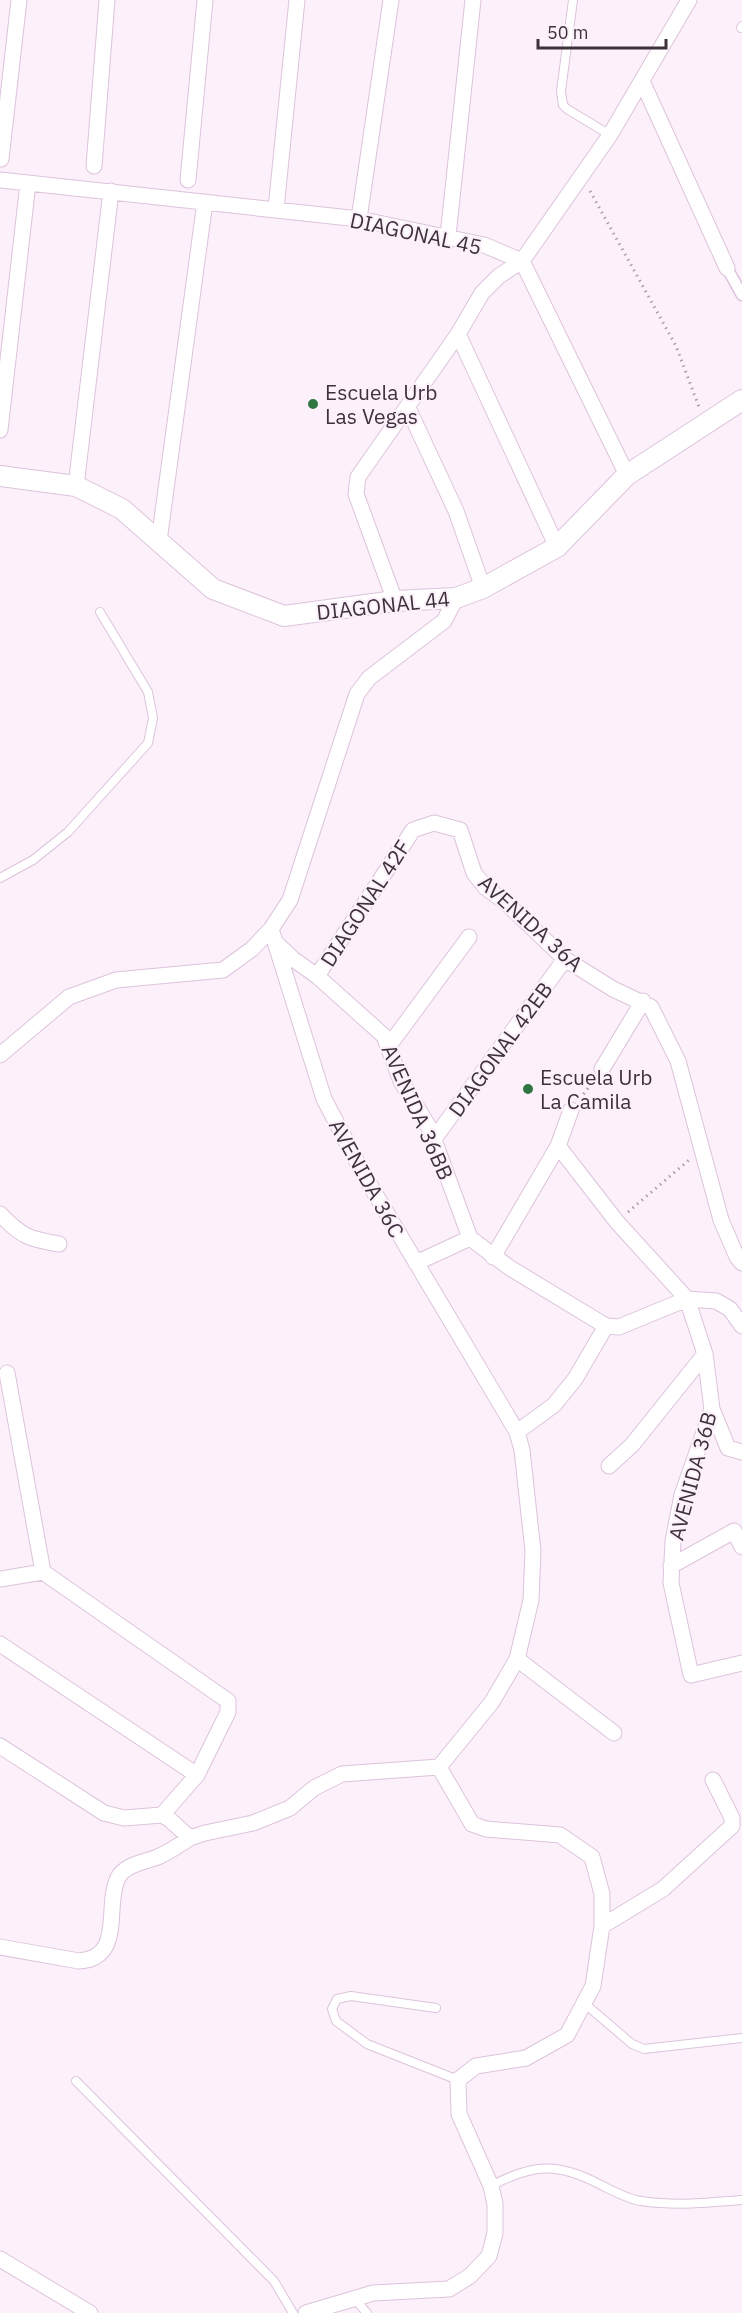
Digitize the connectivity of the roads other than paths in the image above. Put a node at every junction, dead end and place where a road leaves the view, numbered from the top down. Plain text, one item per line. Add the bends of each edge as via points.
1 (19, 0) edge
2 (107, 0) edge
3 (205, 0) edge
4 (297, 0) edge
5 (391, 0) edge
6 (473, 0) edge
7 (573, 0) edge
8 (689, 0) edge
9 (642, 81) junction
10 (610, 135) junction
11 (1, 159) edge
12 (94, 166) dead end
13 (0, 180) edge
14 (188, 180) dead end
15 (28, 183) junction
16 (111, 191) junction
17 (205, 202) junction
18 (276, 209) junction
19 (359, 219) junction
20 (448, 236) junction
21 (522, 261) junction
22 (727, 268) joint
23 (742, 295) edge
24 (458, 334) junction
25 (742, 400) edge
26 (408, 408) junction
27 (0, 430) edge
28 (627, 475) junction
29 (0, 476) edge
30 (76, 486) junction
31 (159, 541) junction
32 (557, 547) junction
33 (483, 588) junction
34 (456, 598) junction
35 (394, 601) junction
36 (100, 612) dead end
37 (413, 830) joint
38 (0, 878) edge
39 (274, 936) junction
40 (470, 938) dead end
41 (566, 959) junction
42 (317, 976) junction
43 (643, 1001) junction
44 (388, 1047) junction
45 (0, 1055) edge
46 (602, 1069) road end
47 (571, 1110) road end
48 (434, 1139) junction
49 (558, 1146) junction
50 (0, 1214) edge
51 (470, 1238) junction
52 (60, 1244) dead end
53 (494, 1257) junction
54 (416, 1263) junction
55 (742, 1263) edge
56 (687, 1299) junction
57 (606, 1326) junction
58 (742, 1326) edge
59 (705, 1354) junction
60 (7, 1373) dead end
61 (712, 1409) junction
62 (517, 1432) junction
63 (742, 1452) edge
64 (609, 1466) dead end
65 (742, 1547) edge
66 (671, 1566) junction
67 (43, 1572) junction
68 (0, 1579) edge
69 (0, 1644) edge
70 (517, 1659) junction
71 (742, 1663) edge
72 (614, 1733) dead end
73 (0, 1746) edge
74 (439, 1767) junction
75 (197, 1775) junction
76 (713, 1780) dead end
77 (162, 1815) junction
78 (190, 1838) junction
79 (602, 1926) junction
80 (0, 1947) edge
81 (584, 2003) junction
82 (435, 2008) dead end
83 (742, 2038) edge
84 (76, 2080) dead end
85 (458, 2080) junction
86 (491, 2186) junction
87 (742, 2200) edge
88 (0, 2259) edge
89 (354, 2298) junction
90 (90, 2313) edge
91 (293, 2313) edge
92 (306, 2313) edge
93 (367, 2313) edge

1 - 11 street
2 - 12 street
3 - 14 street
4 - 18 street
5 - 19 street
6 - 20 street
7 - 10 lane via 561,92 563,105
8 - 9 street
9 - 10 street
9 - 22 street
10 - 21 street
13 - 15 street, DIAGONAL 45
15 - 16 street, DIAGONAL 45
15 - 27 street
16 - 17 street, DIAGONAL 45
16 - 30 street
17 - 18 street, DIAGONAL 45
17 - 31 street
18 - 19 street, DIAGONAL 45
19 - 20 street, DIAGONAL 45
20 - 21 street, DIAGONAL 45
21 - 24 street via 489,285
21 - 28 street
22 - 23 street
24 - 26 street
24 - 32 street
25 - 28 main road, DIAGONAL 44
26 - 33 street via 456,511
26 - 35 street via 358,477 356,494
28 - 32 main road, DIAGONAL 44
29 - 30 main road, DIAGONAL 44
30 - 31 main road, DIAGONAL 44 via 122,509
31 - 35 main road, DIAGONAL 44 via 213,589 284,616
32 - 33 main road, DIAGONAL 44
33 - 34 main road, DIAGONAL 44
34 - 35 main road, DIAGONAL 44
34 - 39 street via 444,621 369,678 357,694 290,900
36 - 38 lane via 148,692 153,718 148,744 68,832 33,860
37 - 41 street, AVENIDA 36A via 434,823 460,830 474,873 486,888
37 - 42 street, DIAGONAL 42F
39 - 42 street, AVENIDA 36BB via 293,959
39 - 45 street via 222,970 116,980 69,997
39 - 54 street, AVENIDA 36C via 324,1099
40 - 44 street
41 - 43 street, AVENIDA 36A via 613,989
41 - 48 street, DIAGONAL 42EB
42 - 44 street, AVENIDA 36BB via 384,1036
43 - 46 street
43 - 55 street via 651,1007 678,1061 721,1220
44 - 48 street, AVENIDA 36BB via 401,1081
47 - 49 street
48 - 51 street, AVENIDA 36BB
49 - 53 street
49 - 56 street, AVENIDA 36B via 617,1222
50 - 52 street via 31,1240
51 - 53 street
51 - 54 street
53 - 57 street
54 - 62 street, AVENIDA 36C
56 - 57 street via 619,1327
56 - 58 street via 716,1301 730,1309
56 - 59 street, AVENIDA 36B
57 - 62 street via 575,1379 554,1405
59 - 61 street, AVENIDA 36B
59 - 64 street via 632,1445
60 - 67 street
61 - 63 street via 728,1448
61 - 66 street, AVENIDA 36B via 682,1495
62 - 70 street, AVENIDA 36C via 533,1551 531,1600
65 - 66 street via 734,1531
66 - 71 street, AVENIDA 36B via 671,1583 691,1675
67 - 68 street
67 - 75 street via 228,1701 228,1712
69 - 75 street
70 - 72 street
70 - 74 street, AVENIDA 36C via 492,1702
73 - 77 street via 104,1813 124,1818
74 - 78 street via 342,1774 314,1788 290,1808 253,1823
74 - 79 street via 472,1824 486,1829 560,1835 592,1857 602,1894
75 - 77 street
76 - 79 street via 732,1818 732,1826 663,1889
77 - 78 street
78 - 80 street via 119,1875 113,1889 113,1925 108,1941 92,1960
79 - 81 street via 593,1986
81 - 83 lane via 632,2044 644,2049
81 - 85 street via 567,2035 526,2058 477,2066
82 - 85 lane via 351,1996 337,1999 332,2008 336,2021 367,2044
84 - 91 lane via 274,2281
85 - 86 street via 459,2114
86 - 87 lane via 539,2167 578,2173 639,2201 692,2205
86 - 89 street via 495,2233 489,2256 470,2276 449,2289 373,2293
88 - 90 street
89 - 92 street
89 - 93 lane

